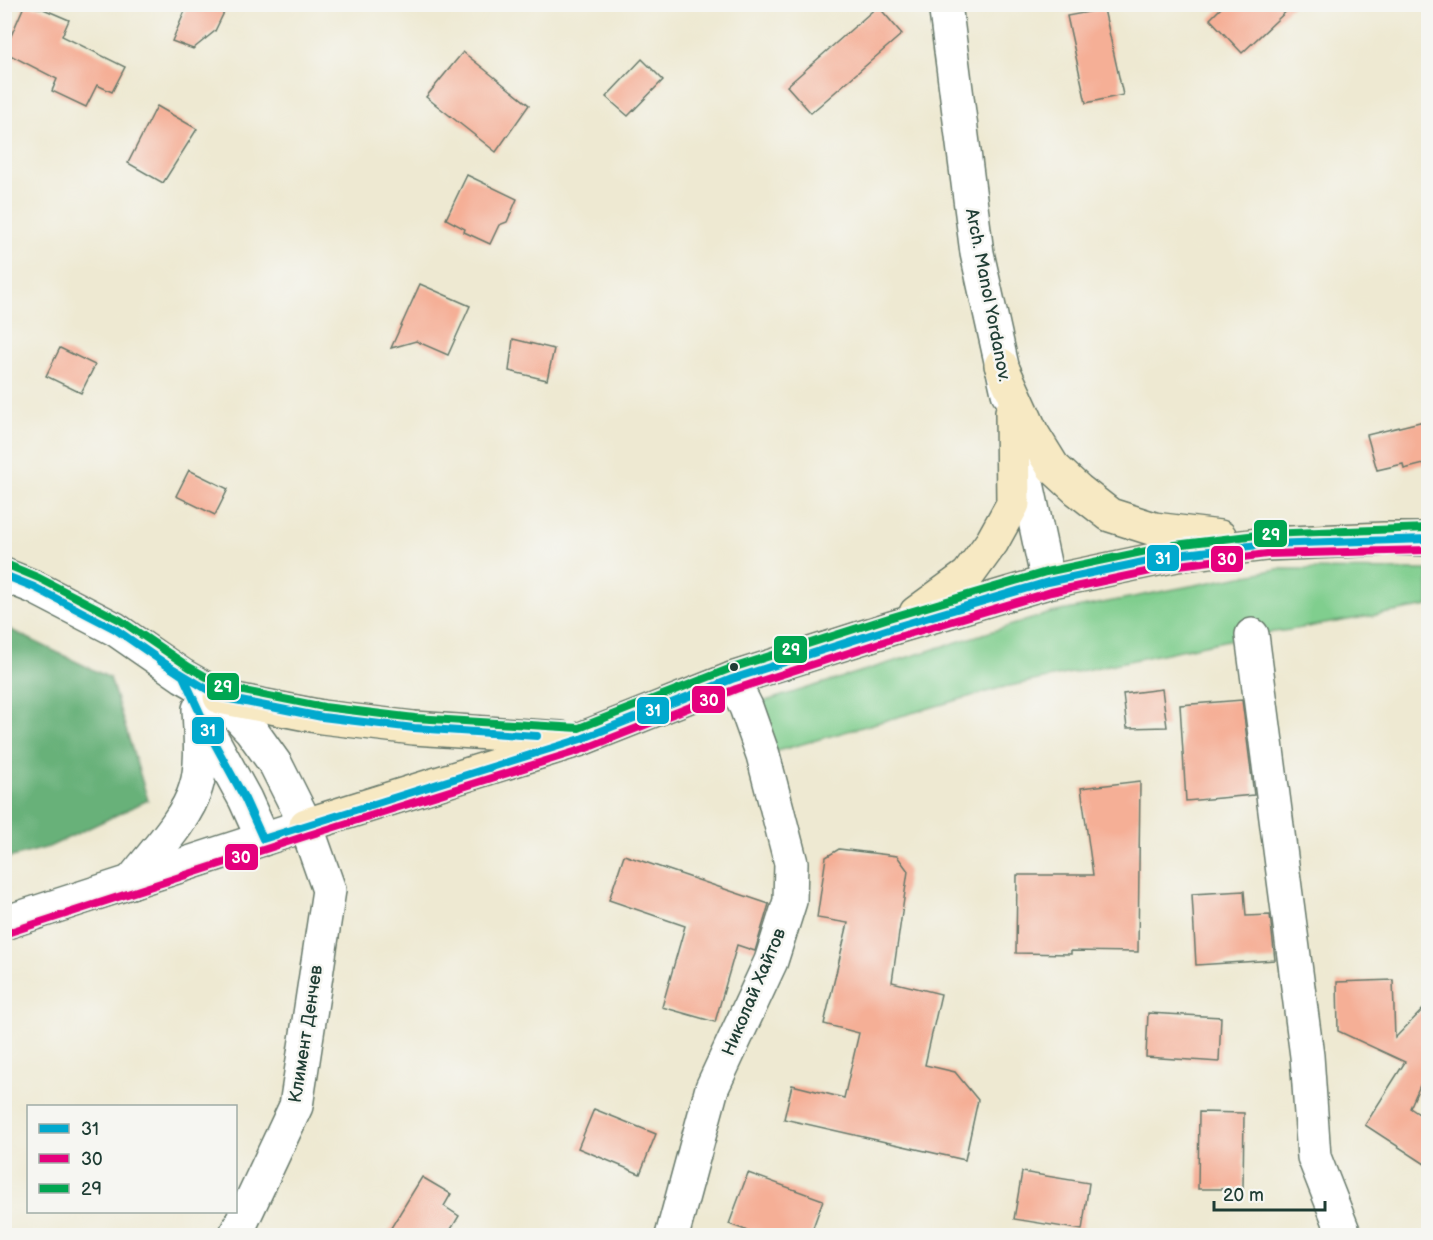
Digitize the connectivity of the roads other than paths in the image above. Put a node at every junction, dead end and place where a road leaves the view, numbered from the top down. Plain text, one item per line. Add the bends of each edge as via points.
1 (945, 4) edge
2 (1001, 365) junction
3 (1012, 412) junction
4 (1428, 539) edge
5 (1266, 544) junction
6 (4, 575) edge
7 (1048, 582) junction
8 (892, 628) junction
9 (1252, 635) dead end
10 (732, 679) junction
11 (209, 703) junction
12 (581, 739) junction
13 (306, 825) junction
14 (263, 839) junction
15 (131, 882) junction
16 (4, 923) edge
17 (235, 1236) edge
18 (672, 1236) edge
19 (1345, 1236) edge

1 - 2 street, Arch. Manol Yordanov. via 977,253
2 - 3 street, Arch. Manol Yordanov.
2 - 5 main road via 1032,433 1053,467 1110,515 1154,530
3 - 7 street, Arch. Manol Yordanov.
3 - 8 main road via 1013,504 1003,523 968,575
4 - 5 main road
5 - 7 main road via 1177,555
6 - 11 street, Климент Денчев via 115,629 183,676
7 - 8 main road
8 - 10 main road
9 - 19 street via 1307,1056 1314,1156
10 - 12 main road
10 - 18 street, Николай Хайтов via 763,754 791,863 790,901 771,961 712,1088
11 - 12 main road via 404,727
11 - 13 street, Климент Денчев via 251,730 276,765
11 - 14 street via 211,737
11 - 15 street via 200,744 197,786 185,812
12 - 13 main road
13 - 14 street
13 - 17 street, Климент Денчев via 329,890 296,1106
14 - 15 street
15 - 16 street

